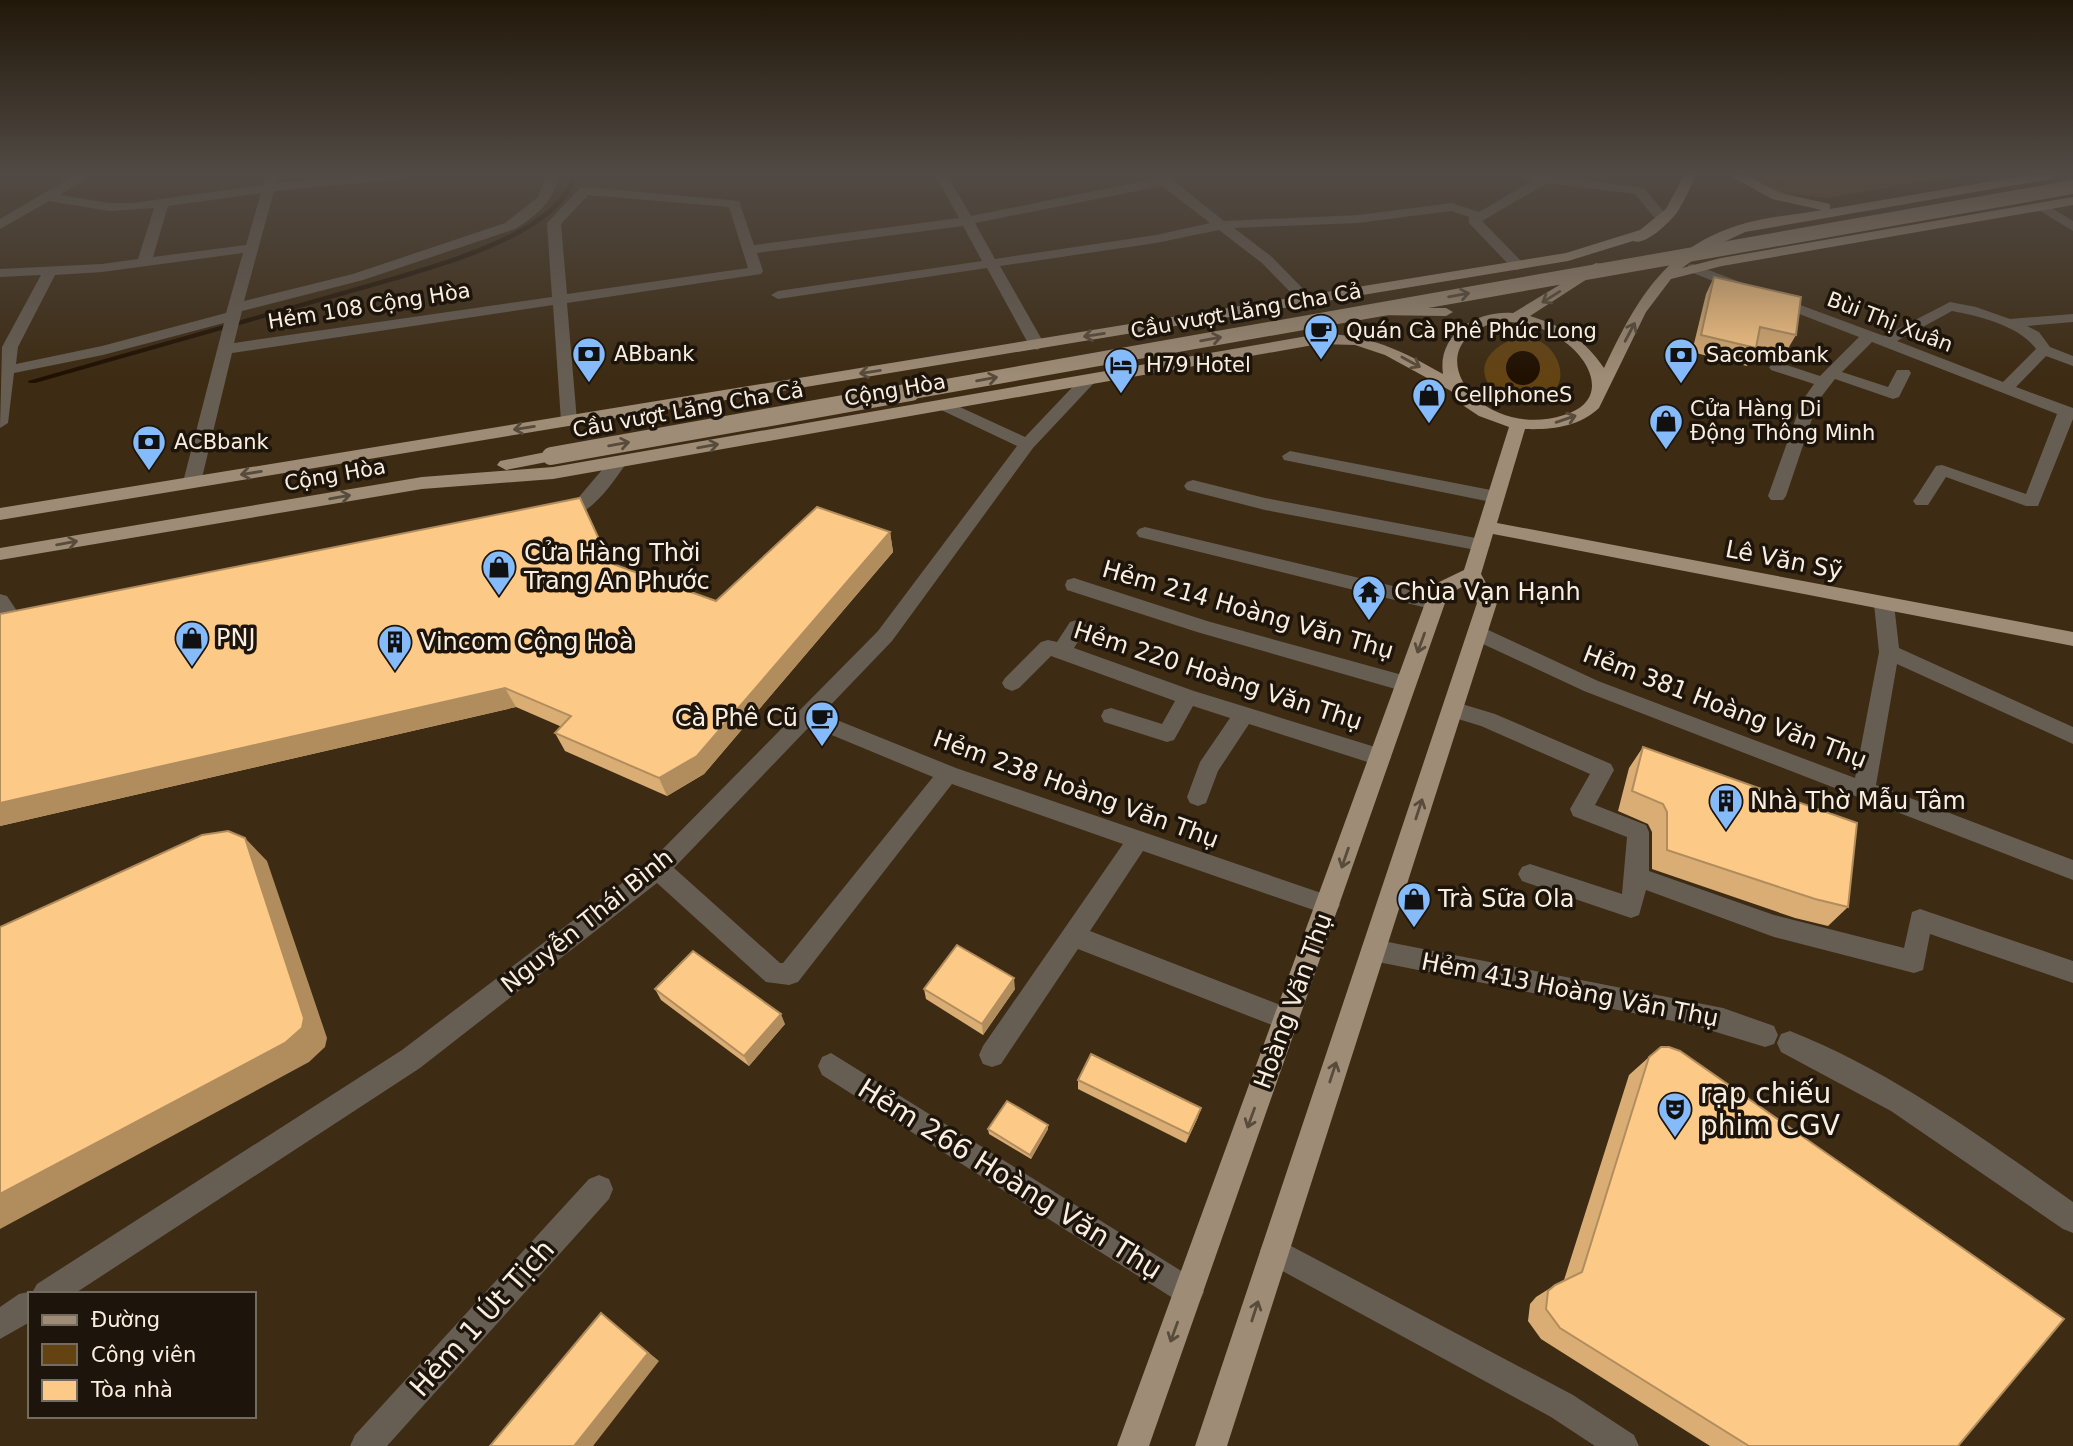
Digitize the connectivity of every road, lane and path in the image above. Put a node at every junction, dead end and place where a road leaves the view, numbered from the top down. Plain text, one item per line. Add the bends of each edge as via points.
1 (150, 242) edge
2 (253, 242) edge
3 (465, 242) edge
4 (556, 242) edge
5 (747, 242) edge
6 (806, 242) edge
7 (980, 242) edge
8 (1134, 242) edge
9 (1243, 242) edge
10 (1494, 242) edge
11 (1619, 242) edge
12 (1632, 242) edge
13 (1710, 242) edge
14 (1759, 242) edge
15 (1837, 242) edge
16 (252, 248) junction
17 (749, 250) junction
18 (144, 263) junction
19 (992, 265) junction
20 (1518, 266) junction
21 (1693, 268) junction
22 (49, 273) junction
23 (0, 274) edge
24 (1664, 277) junction
25 (1372, 290) junction
26 (778, 295) dead end
27 (560, 299) junction
28 (1307, 301) junction
29 (234, 312) junction
30 (1446, 312) junction
31 (1230, 313) junction
32 (1519, 316) junction
33 (2073, 318) edge
34 (1481, 322) junction
35 (2010, 324) junction
36 (1868, 335) junction
37 (227, 341) junction
38 (1885, 342) junction
39 (1037, 345) junction
40 (5, 348) edge
41 (2044, 350) junction
42 (2073, 361) edge
43 (1777, 367) dead end
44 (6, 370) junction
45 (1903, 373) dead end
46 (1827, 377) junction
47 (1088, 380) junction
48 (1455, 387) junction
49 (2006, 388) junction
50 (1600, 389) junction
51 (943, 405) junction
52 (2070, 413) edge
53 (569, 421) junction
54 (0, 423) edge
55 (1518, 424) junction
56 (1027, 444) junction
57 (619, 461) junction
58 (1281, 472) dead end
59 (192, 482) junction
60 (422, 483) junction
61 (1193, 486) dead end
62 (1777, 496) dead end
63 (1496, 497) junction
64 (1922, 501) dead end
65 (0, 514) edge
66 (539, 517) edge
67 (1144, 533) dead end
68 (1484, 536) junction
69 (0, 554) edge
70 (1472, 574) junction
71 (1074, 585) dead end
72 (0, 601) edge
73 (1435, 603) junction
74 (1884, 604) junction
75 (52, 611) edge
76 (1077, 627) dead end
77 (1477, 633) junction
78 (2073, 639) edge
79 (1060, 652) junction
80 (1889, 653) junction
81 (1013, 683) dead end
82 (1406, 684) junction
83 (1188, 697) junction
84 (1452, 709) junction
85 (1111, 716) dead end
86 (1243, 716) junction
87 (809, 717) junction
88 (2073, 736) edge
89 (1380, 758) junction
90 (948, 774) junction
91 (1864, 790) junction
92 (1198, 797) dead end
93 (1138, 840) junction
94 (658, 869) junction
95 (2073, 870) edge
96 (1530, 874) dead end
97 (1637, 877) junction
98 (1328, 905) junction
99 (1073, 936) junction
100 (1373, 950) junction
101 (2073, 972) edge
102 (1287, 1019) junction
103 (992, 1055) dead end
104 (831, 1066) dead end
105 (598, 1189) dead end
106 (2073, 1219) edge
107 (1274, 1251) junction
108 (50, 1292) edge
109 (1189, 1292) junction
110 (28, 1306) edge
111 (0, 1324) edge
112 (366, 1446) edge
113 (1133, 1446) edge
114 (1211, 1446) edge
115 (1623, 1446) edge

1 - 18 street
2 - 16 street, Hẻm 108 Cộng Hòa
3 - 29 street
4 - 27 street
5 - 17 street
6 - 17 street
7 - 19 street
8 - 19 street
9 - 28 street
10 - 20 street
11 - 20 main road, Cộng Hòa via 1589,253
12 -> 32 main road
13 - 24 main road
60 -> 14 main road, Cầu vượt Lăng Cha Cả, bridge via 551,456
15 - 21 main road
16 - 18 street
16 - 29 street, Hẻm 108 Cộng Hòa
17 - 27 street, Hẻm 108 Cộng Hòa via 756,271
18 - 22 street
19 - 26 street
19 - 39 street
20 - 25 main road, Cộng Hòa
21 - 24 main road
21 - 36 street, Bùi Thị Xuân
22 - 23 street
22 - 40 street
50 -> 24 main road
25 - 28 main road, Cộng Hòa
25 - 30 main road, Cộng Hòa
27 - 37 street, Hẻm 108 Cộng Hòa
27 - 53 street
28 - 31 main road, Cộng Hòa
29 - 37 street, Hẻm 108 Cộng Hòa
29 - 44 street via 103,350
30 - 31 main road
30 - 34 main road, Cộng Hòa
31 -> 39 main road, Cộng Hòa
32 - 34 main road
32 - 50 main road via 1562,333 1584,352 1596,369
33 - 35 street
34 - 48 main road via 1468,330 1451,353
35 - 38 street via 1951,306
35 - 41 street via 2034,335
36 - 38 street, Bùi Thị Xuân
36 - 46 street
37 - 59 street, Hẻm 108 Cộng Hòa
38 - 49 street, Bùi Thị Xuân
39 -> 53 main road, Cộng Hòa
40 - 44 street
41 - 42 street
41 - 49 street
43 - 46 street
44 - 54 street
45 - 46 street via 1890,401
46 - 62 street via 1810,401
47 -> 48 main road, Cộng Hòa via 1337,338 1377,345
47 - 51 main road, Cộng Hòa
47 - 56 street, Nguyễn Thái Bình
48 - 55 main road via 1482,412
49 - 52 street, Bùi Thị Xuân
55 -> 50 main road via 1573,418 1593,405
51 - 56 street
57 -> 51 main road, Cộng Hòa
52 - 64 street via 2032,502 1942,470
53 -> 59 main road, Cộng Hòa
55 - 63 main road
56 - 87 street, Nguyễn Thái Bình via 902,615
57 - 60 main road, Cộng Hòa via 553,473
57 - 66 street via 579,509
58 - 63 street via 1292,450
59 - 65 main road, Cộng Hòa
69 -> 60 main road, Cộng Hòa
61 - 68 street via 1265,504
63 - 68 main road
67 - 73 street
68 - 70 main road
68 - 74 main road, Lê Văn Sỹ
70 - 73 main road, Hoàng Văn Thụ via 1440,590
70 - 77 main road via 1486,603
71 - 82 street, Hẻm 214 Hoàng Văn Thụ
72 - 75 street via 12,619
73 -> 82 main road, Hoàng Văn Thụ
74 - 78 main road, Lê Văn Sỹ
74 - 80 street
76 - 79 street
77 - 84 main road
77 - 91 street, Hẻm 381 Hoàng Văn Thụ via 1591,686
79 - 81 street, Hẻm 220 Hoàng Văn Thụ via 1048,647
79 - 83 street, Hẻm 220 Hoàng Văn Thụ
80 - 88 street
80 - 91 street
82 - 89 main road, Hoàng Văn Thụ
83 - 85 street via 1167,733
83 - 86 street, Hẻm 220 Hoàng Văn Thụ
84 - 97 street via 1603,770 1581,809 1638,832
100 -> 84 main road
86 - 89 street, Hẻm 220 Hoàng Văn Thụ
86 - 92 street via 1208,768
87 - 90 street, Hẻm 238 Hoàng Văn Thụ
87 - 94 street, Nguyễn Thái Bình
89 -> 98 main road, Hoàng Văn Thụ
90 - 93 street, Hẻm 238 Hoàng Văn Thụ
90 - 94 street via 789,974 775,974
91 - 95 street, Hẻm 381 Hoàng Văn Thụ
93 - 98 street, Hẻm 238 Hoàng Văn Thụ
93 - 99 street
94 - 108 street, Nguyễn Thái Bình via 411,1059
96 - 97 street via 1631,908
97 - 101 street via 1774,926 1914,962 1920,920
98 - 102 main road, Hoàng Văn Thụ
99 - 102 street
99 - 103 street
100 - 106 street, Hẻm 413 Hoàng Văn Thụ via 1693,1013 1778,1039 1855,1075 1938,1124
107 -> 100 main road
102 -> 109 main road, Hoàng Văn Thụ
104 - 109 street, Hẻm 266 Hoàng Văn Thụ
105 - 112 street, Hẻm 1 Út Tịch
114 -> 107 main road
107 - 115 street via 1562,1406
109 -> 113 main road, Hoàng Văn Thụ
110 - 111 street

